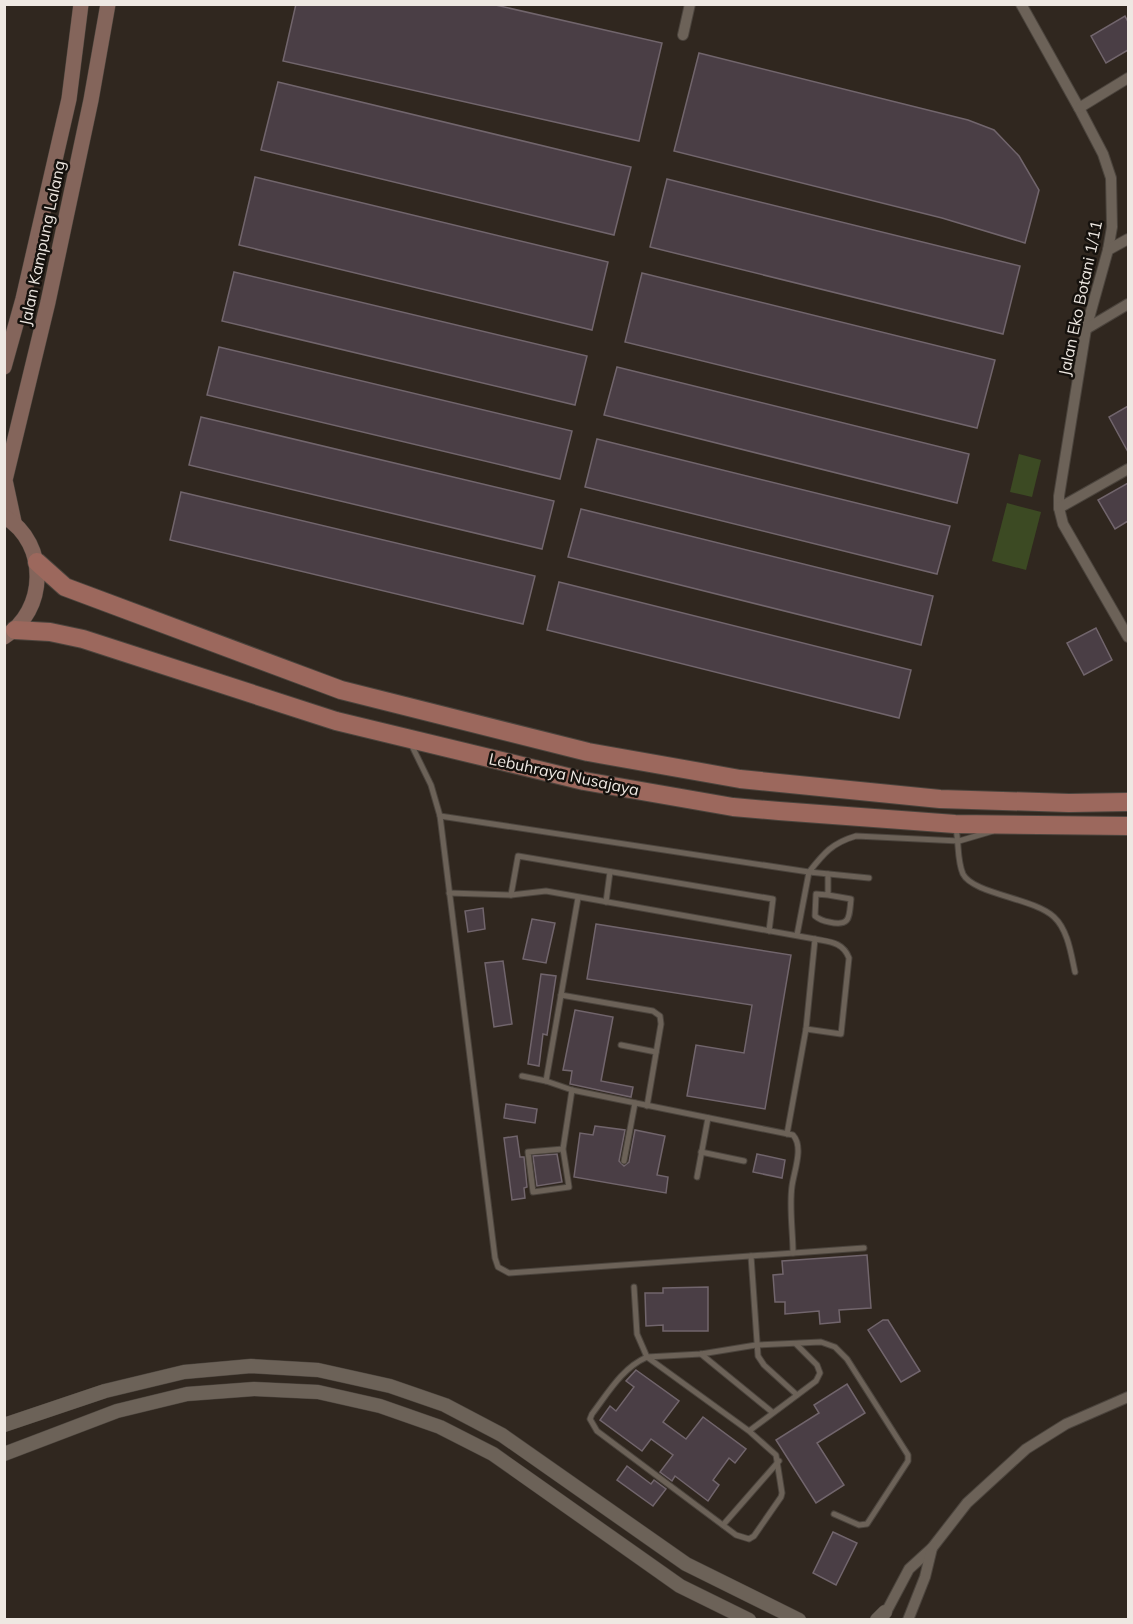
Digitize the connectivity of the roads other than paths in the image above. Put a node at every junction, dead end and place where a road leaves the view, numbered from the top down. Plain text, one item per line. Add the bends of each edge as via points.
1 (81, 4) edge
2 (108, 4) edge
3 (690, 4) edge
4 (1021, 4) edge
5 (683, 34) dead end
6 (1128, 78) edge
7 (1079, 108) junction
8 (1128, 239) edge
9 (1108, 250) junction
10 (1128, 304) edge
11 (1086, 329) junction
12 (4, 367) edge
13 (1128, 469) edge
14 (1059, 508) junction
15 (9, 519) edge
16 (37, 562) junction
17 (10, 634) edge
18 (1128, 636) edge
19 (408, 739) junction
20 (1128, 802) edge
21 (440, 816) junction
22 (1128, 826) edge
23 (957, 833) junction
24 (610, 872) junction
25 (808, 872) junction
26 (828, 874) junction
27 (869, 878) dead end
28 (449, 893) junction
29 (511, 895) junction
30 (828, 895) junction
31 (578, 898) junction
32 (606, 902) junction
33 (769, 931) junction
34 (797, 935) junction
35 (815, 939) junction
36 (1075, 972) dead end
37 (561, 995) junction
38 (806, 1029) junction
39 (621, 1045) dead end
40 (656, 1052) junction
41 (522, 1076) dead end
42 (546, 1081) junction
43 (572, 1090) junction
44 (635, 1103) junction
45 (647, 1106) junction
46 (708, 1118) junction
47 (787, 1134) junction
48 (563, 1149) junction
49 (701, 1152) junction
50 (624, 1161) dead end
51 (744, 1161) dead end
52 (697, 1177) dead end
53 (864, 1248) dead end
54 (793, 1253) junction
55 (751, 1256) junction
56 (634, 1287) dead end
57 (796, 1344) junction
58 (756, 1345) junction
59 (701, 1354) junction
60 (647, 1357) junction
61 (797, 1395) junction
62 (1128, 1397) edge
63 (772, 1412) junction
64 (4, 1425) edge
65 (749, 1431) junction
66 (4, 1454) edge
67 (779, 1461) junction
68 (834, 1514) dead end
69 (723, 1525) junction
70 (932, 1548) junction
71 (881, 1617) edge
72 (749, 1620) edge
73 (799, 1620) edge
74 (908, 1620) edge

1 - 12 main road, Jalan Kampung Lalang via 69,99
2 - 15 main road, Jalan Kampung Lalang via 48,302 5,480
3 - 5 street
4 - 7 street, Jalan Eko Botani 1/11
6 - 7 street
7 - 9 street, Jalan Eko Botani 1/11 via 1111,178 1112,227
8 - 9 street
9 - 11 street, Jalan Eko Botani 1/11
10 - 11 street
11 - 14 street, Jalan Eko Botani 1/11
13 - 14 street
14 - 18 street, Jalan Eko Botani 1/11 via 1063,524
15 - 16 main road via 29,540
16 - 17 main road via 38,587 33,603
16 - 20 main road, Lebuhraya Nusajaya via 64,587 341,690 588,752 740,779 940,799
17 - 19 main road, Lebuhraya Nusajaya via 50,632 83,639 336,722
19 - 21 lane via 431,785
19 - 23 main road, Lebuhraya Nusajaya via 584,782 733,807
21 - 25 lane
21 - 28 lane
22 - 23 main road, Lebuhraya Nusajaya via 1012,826
23 - 25 lane via 856,836 830,847
23 - 36 lane via 964,876 974,884 1039,906 1055,917 1064,930
24 - 29 lane via 518,856
24 - 32 lane
24 - 33 lane via 773,899
25 - 26 lane
25 - 34 lane
26 - 27 lane
26 - 30 lane
28 - 29 lane
28 - 55 lane via 498,1267 509,1273
29 - 31 lane via 546,891
30 - 30 lane via 816,894 815,916 839,924 847,921 851,899
31 - 32 lane
31 - 37 lane
32 - 33 lane
33 - 34 lane
34 - 35 lane
35 - 38 lane
35 - 38 lane via 838,944 846,949 849,958 841,1034
37 - 40 lane via 652,1011 660,1016 661,1024
37 - 42 lane
38 - 47 lane
39 - 40 lane
40 - 45 lane
41 - 42 lane
42 - 43 lane
43 - 44 lane
43 - 48 lane
44 - 45 lane
44 - 50 lane
45 - 46 lane
46 - 47 lane
46 - 49 lane
47 - 54 lane via 798,1140 792,1189
48 - 48 lane via 528,1152 533,1192 569,1187
49 - 51 lane
49 - 52 lane
53 - 54 lane
54 - 55 lane
55 - 58 lane
56 - 60 lane via 637,1334
57 - 58 lane
57 - 61 lane via 820,1373 816,1381
57 - 68 lane via 821,1342 835,1347 847,1359 908,1455 908,1461 867,1524 859,1525
58 - 59 lane
58 - 61 lane via 764,1365
59 - 60 lane
59 - 63 lane
60 - 65 lane
60 - 69 lane via 625,1371 592,1414 591,1424
61 - 63 lane
62 - 70 street via 1066,1424 1026,1449 967,1503
63 - 65 lane
64 - 73 street via 105,1391 184,1372 251,1366 318,1370 390,1386 445,1405 502,1435 686,1564
65 - 67 lane
66 - 72 street via 117,1411 187,1394 254,1389 318,1392 380,1406 440,1426 493,1455 680,1586
67 - 69 lane
67 - 69 lane via 781,1497 754,1536 741,1538
70 - 71 street via 909,1569
70 - 74 street

